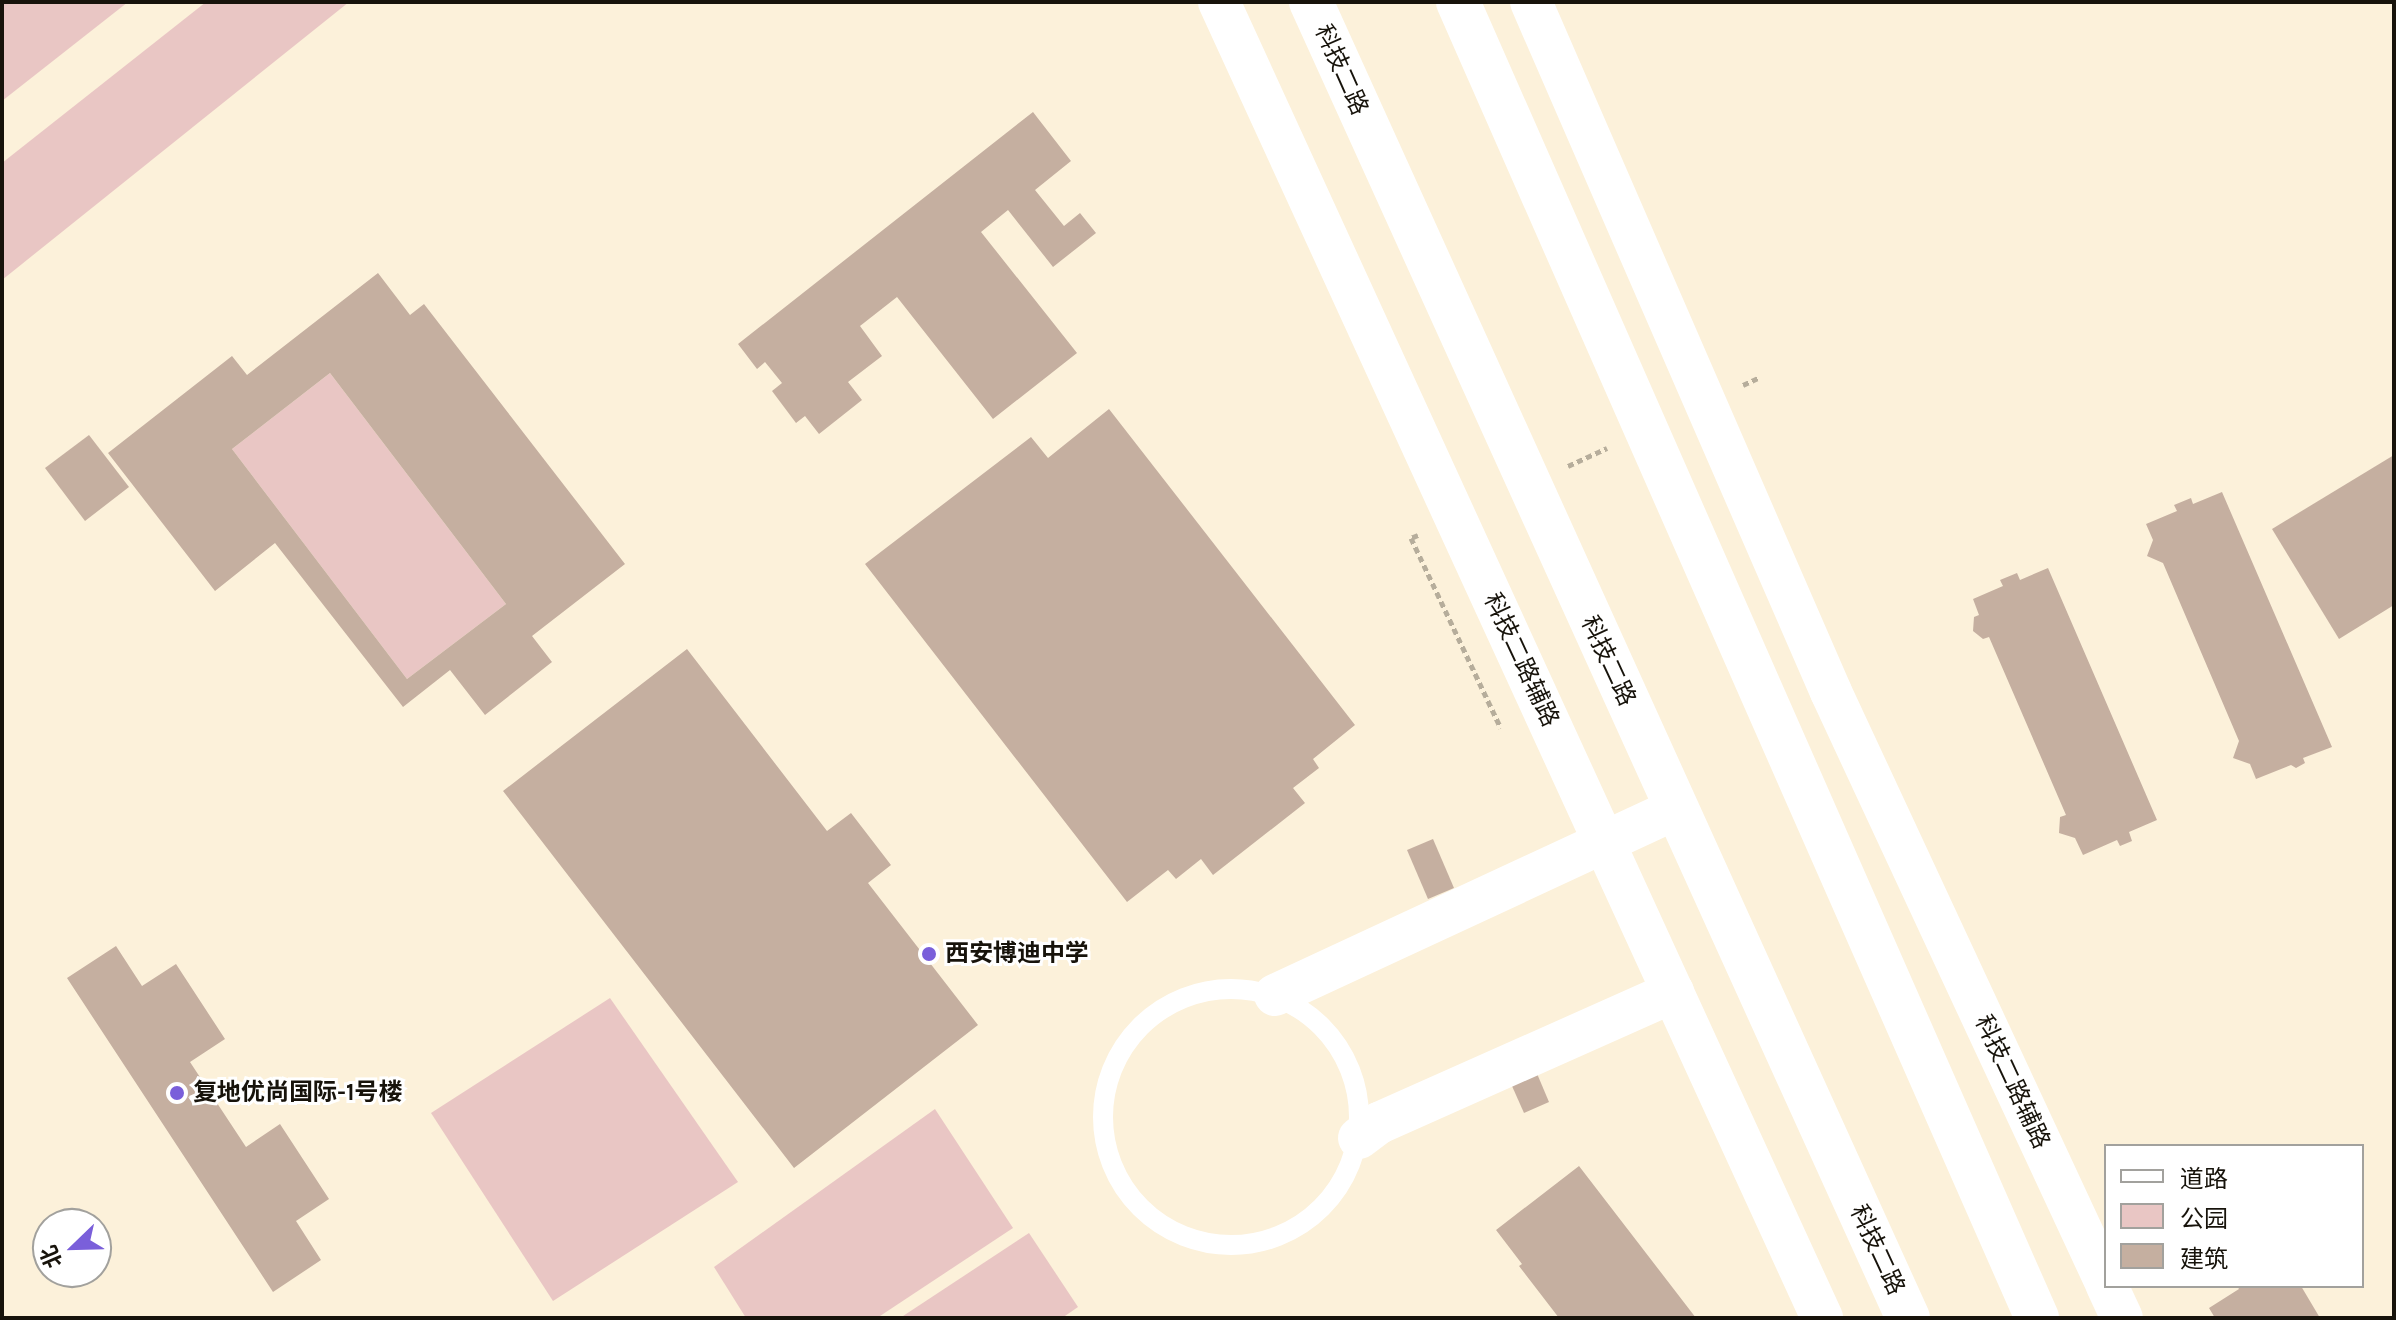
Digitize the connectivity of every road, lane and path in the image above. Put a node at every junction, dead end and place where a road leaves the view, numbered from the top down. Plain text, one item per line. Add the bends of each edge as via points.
1 (1219, 2) edge
2 (1311, 2) edge
3 (1458, 2) edge
4 (1531, 2) edge
5 (1760, 377) dead end
6 (1732, 390) dead end
7 (1620, 442) dead end
8 (1565, 467) dead end
9 (1425, 532) dead end
10 (1505, 736) dead end
11 (1675, 809) junction
12 (1603, 839) junction
13 (1673, 992) junction
14 (1275, 995) junction
15 (1359, 1138) junction
16 (2104, 1279) edge
17 (2108, 1288) edge
18 (1822, 1318) edge
19 (1908, 1318) edge
20 (2037, 1318) edge
21 (2122, 1318) edge

1 - 12 street, 科技二路辅路
2 - 11 main road, 科技二路
3 - 20 main road
4 - 16 street, 科技二路辅路 via 1831,692
5 - 6 path
7 - 8 path
9 - 10 path via 1411,538
11 - 12 street
11 - 19 main road, 科技二路
12 - 13 street, 科技二路辅路
12 - 14 street
13 - 15 street via 1379,1123
13 - 18 street, 科技二路辅路
14 - 15 lane via 1313,1017 1342,1051 1358,1093
14 - 15 lane via 1231,987 1187,994 1149,1017 1120,1050 1104,1092 1103,1136 1116,1175 1139,1208 1172,1232 1211,1245 1251,1245 1290,1233 1323,1209 1346,1176
17 - 21 street, 科技二路辅路

